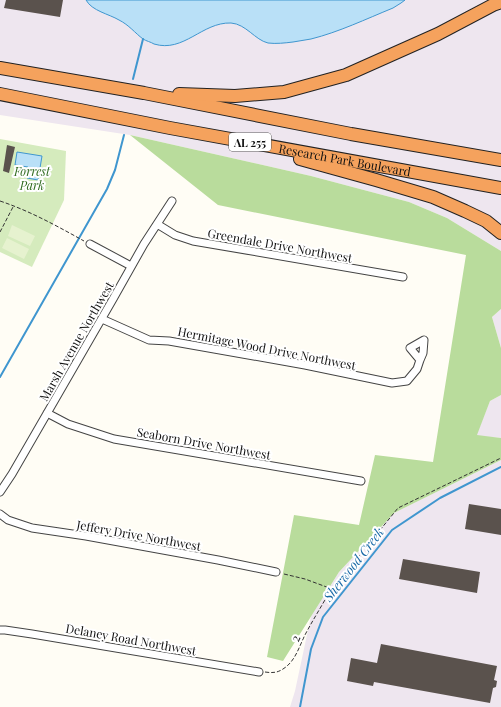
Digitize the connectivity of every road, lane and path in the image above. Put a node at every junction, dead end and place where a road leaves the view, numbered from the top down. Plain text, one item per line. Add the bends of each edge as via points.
1 (501, 2) edge
2 (0, 68) edge
3 (0, 94) edge
4 (144, 94) junction
5 (220, 137) junction
6 (501, 160) edge
7 (501, 188) edge
8 (172, 201) dead end
9 (0, 202) edge
10 (13, 206) junction
11 (157, 224) junction
12 (0, 232) edge
13 (501, 233) edge
14 (83, 240) dead end
15 (90, 244) dead end
16 (131, 266) junction
17 (403, 277) dead end
18 (102, 319) junction
19 (420, 360) dead end
20 (47, 413) junction
21 (501, 458) edge
22 (362, 481) dead end
23 (0, 492) edge
24 (0, 514) edge
25 (276, 572) joint
26 (332, 589) junction
27 (0, 630) edge
28 (259, 672) joint

1 - 4 highway via 438,34 346,75 284,92 235,96
2 - 4 highway, AL 255
3 - 5 highway, Research Park Boulevard / AL 255
4 - 6 highway, AL 255
5 - 7 highway, Research Park Boulevard / AL 255
5 - 13 highway via 433,197 486,221
8 - 11 street, Marsh Avenue Northwest
9 - 10 path
10 - 12 path
10 - 14 path
11 - 16 street, Marsh Avenue Northwest
11 - 17 street, Greendale Drive Northwest via 175,235 193,241
15 - 16 street
16 - 18 street, Marsh Avenue Northwest
18 - 19 street, Hermitage Wood Drive Northwest via 150,340 222,350 392,383 407,380 417,369
18 - 20 street, Marsh Avenue Northwest
20 - 22 street, Seaborn Drive Northwest via 68,424 114,439
20 - 23 street, Marsh Avenue Northwest
21 - 26 path, 2 via 398,508
24 - 25 street, Jeffery Drive Northwest via 8,520 32,528
25 - 26 path
26 - 28 path, 2 via 289,664 276,673
27 - 28 street, Delaney Road Northwest

